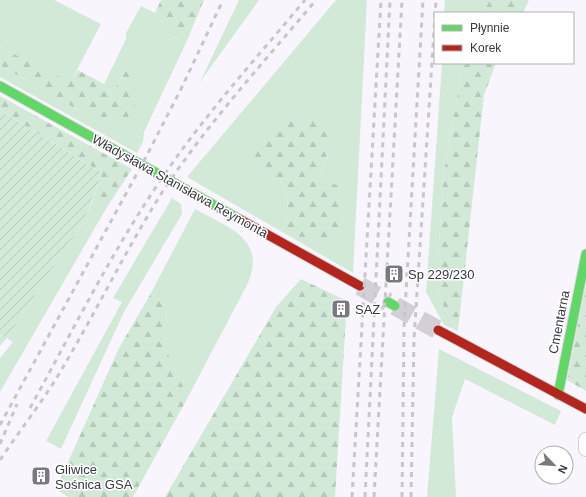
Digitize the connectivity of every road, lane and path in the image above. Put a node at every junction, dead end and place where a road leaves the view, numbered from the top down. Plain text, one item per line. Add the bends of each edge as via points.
1 (0, 86) edge
2 (586, 254) edge
3 (360, 286) tunnel mouth
4 (438, 330) tunnel mouth
5 (558, 395) junction
6 (586, 409) edge
7 (586, 440) edge
8 (586, 449) edge

1 - 3 street, Władysława Stanisława Reymonta
2 - 5 street, Cmentarna
4 - 5 street
5 - 6 street
7 - 8 street

